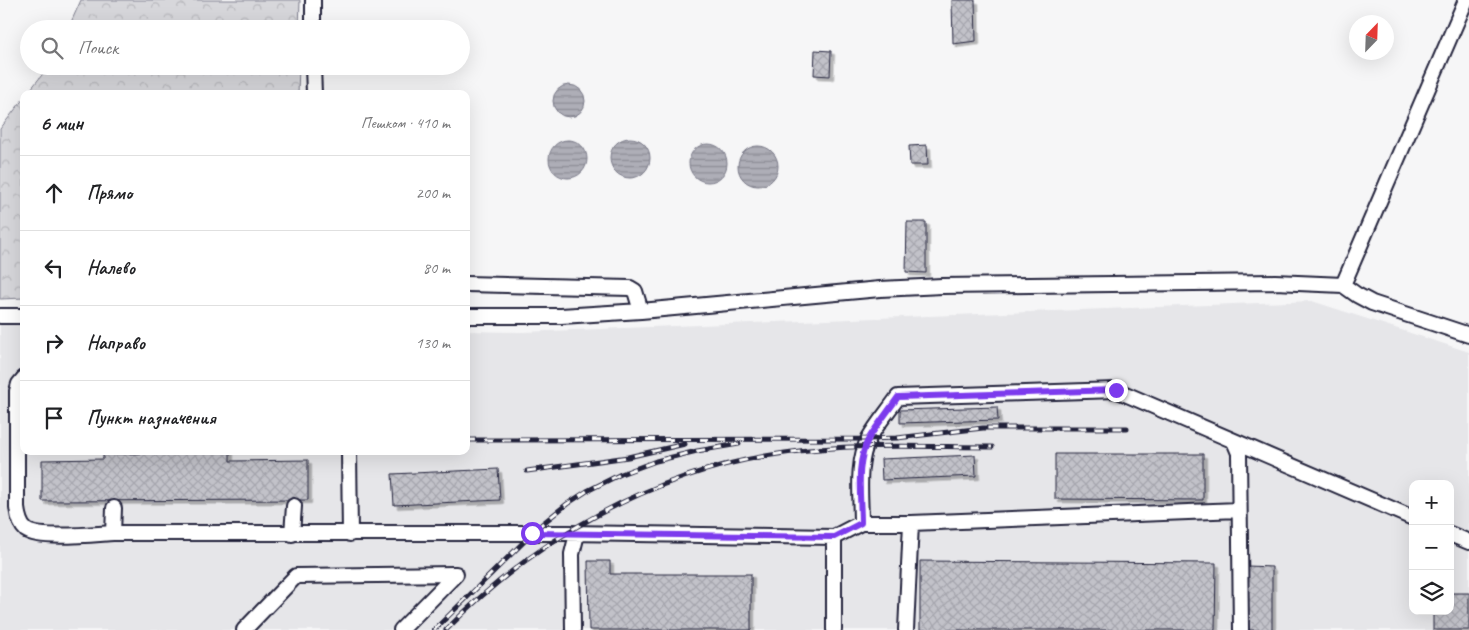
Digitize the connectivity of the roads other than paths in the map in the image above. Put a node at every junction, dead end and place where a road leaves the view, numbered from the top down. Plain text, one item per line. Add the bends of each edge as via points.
1 (313, 0) edge
2 (1466, 0) edge
3 (313, 20) edge
4 (313, 75) edge
5 (314, 90) edge
6 (470, 284) edge
7 (1343, 285) junction
8 (641, 312) junction
9 (0, 316) edge
10 (20, 316) edge
11 (470, 316) edge
12 (1469, 335) edge
13 (20, 383) edge
14 (1234, 441) junction
15 (349, 455) edge
16 (294, 506) dead end
17 (114, 508) dead end
18 (1240, 510) junction
19 (1409, 516) edge
20 (861, 523) junction
21 (911, 523) junction
22 (114, 533) junction
23 (292, 534) junction
24 (350, 534) junction
25 (577, 534) junction
26 (1454, 536) edge
27 (834, 537) junction
28 (1469, 542) edge
29 (244, 630) edge
30 (401, 630) edge
31 (573, 630) edge
32 (834, 630) edge
33 (906, 630) edge
34 (1241, 630) edge

1 - 3 street
2 - 7 street
4 - 5 street
6 - 8 street via 630,288 635,291
7 - 8 street via 1266,282 942,286
7 - 12 street via 1372,303
8 - 11 street
9 - 10 street
13 - 22 street via 17,391 17,508 21,523 25,529 42,535
14 - 18 street via 1239,453
14 - 19 street
14 - 20 street via 1116,390 898,397 869,439 863,454
15 - 24 street
16 - 23 street
17 - 22 street
18 - 21 street
18 - 34 street
20 - 21 street
20 - 27 street
21 - 33 street
22 - 23 street
23 - 24 street
24 - 25 street
25 - 27 street
25 - 31 street via 572,554
26 - 28 street
27 - 32 street
29 - 30 street via 296,576 456,574

